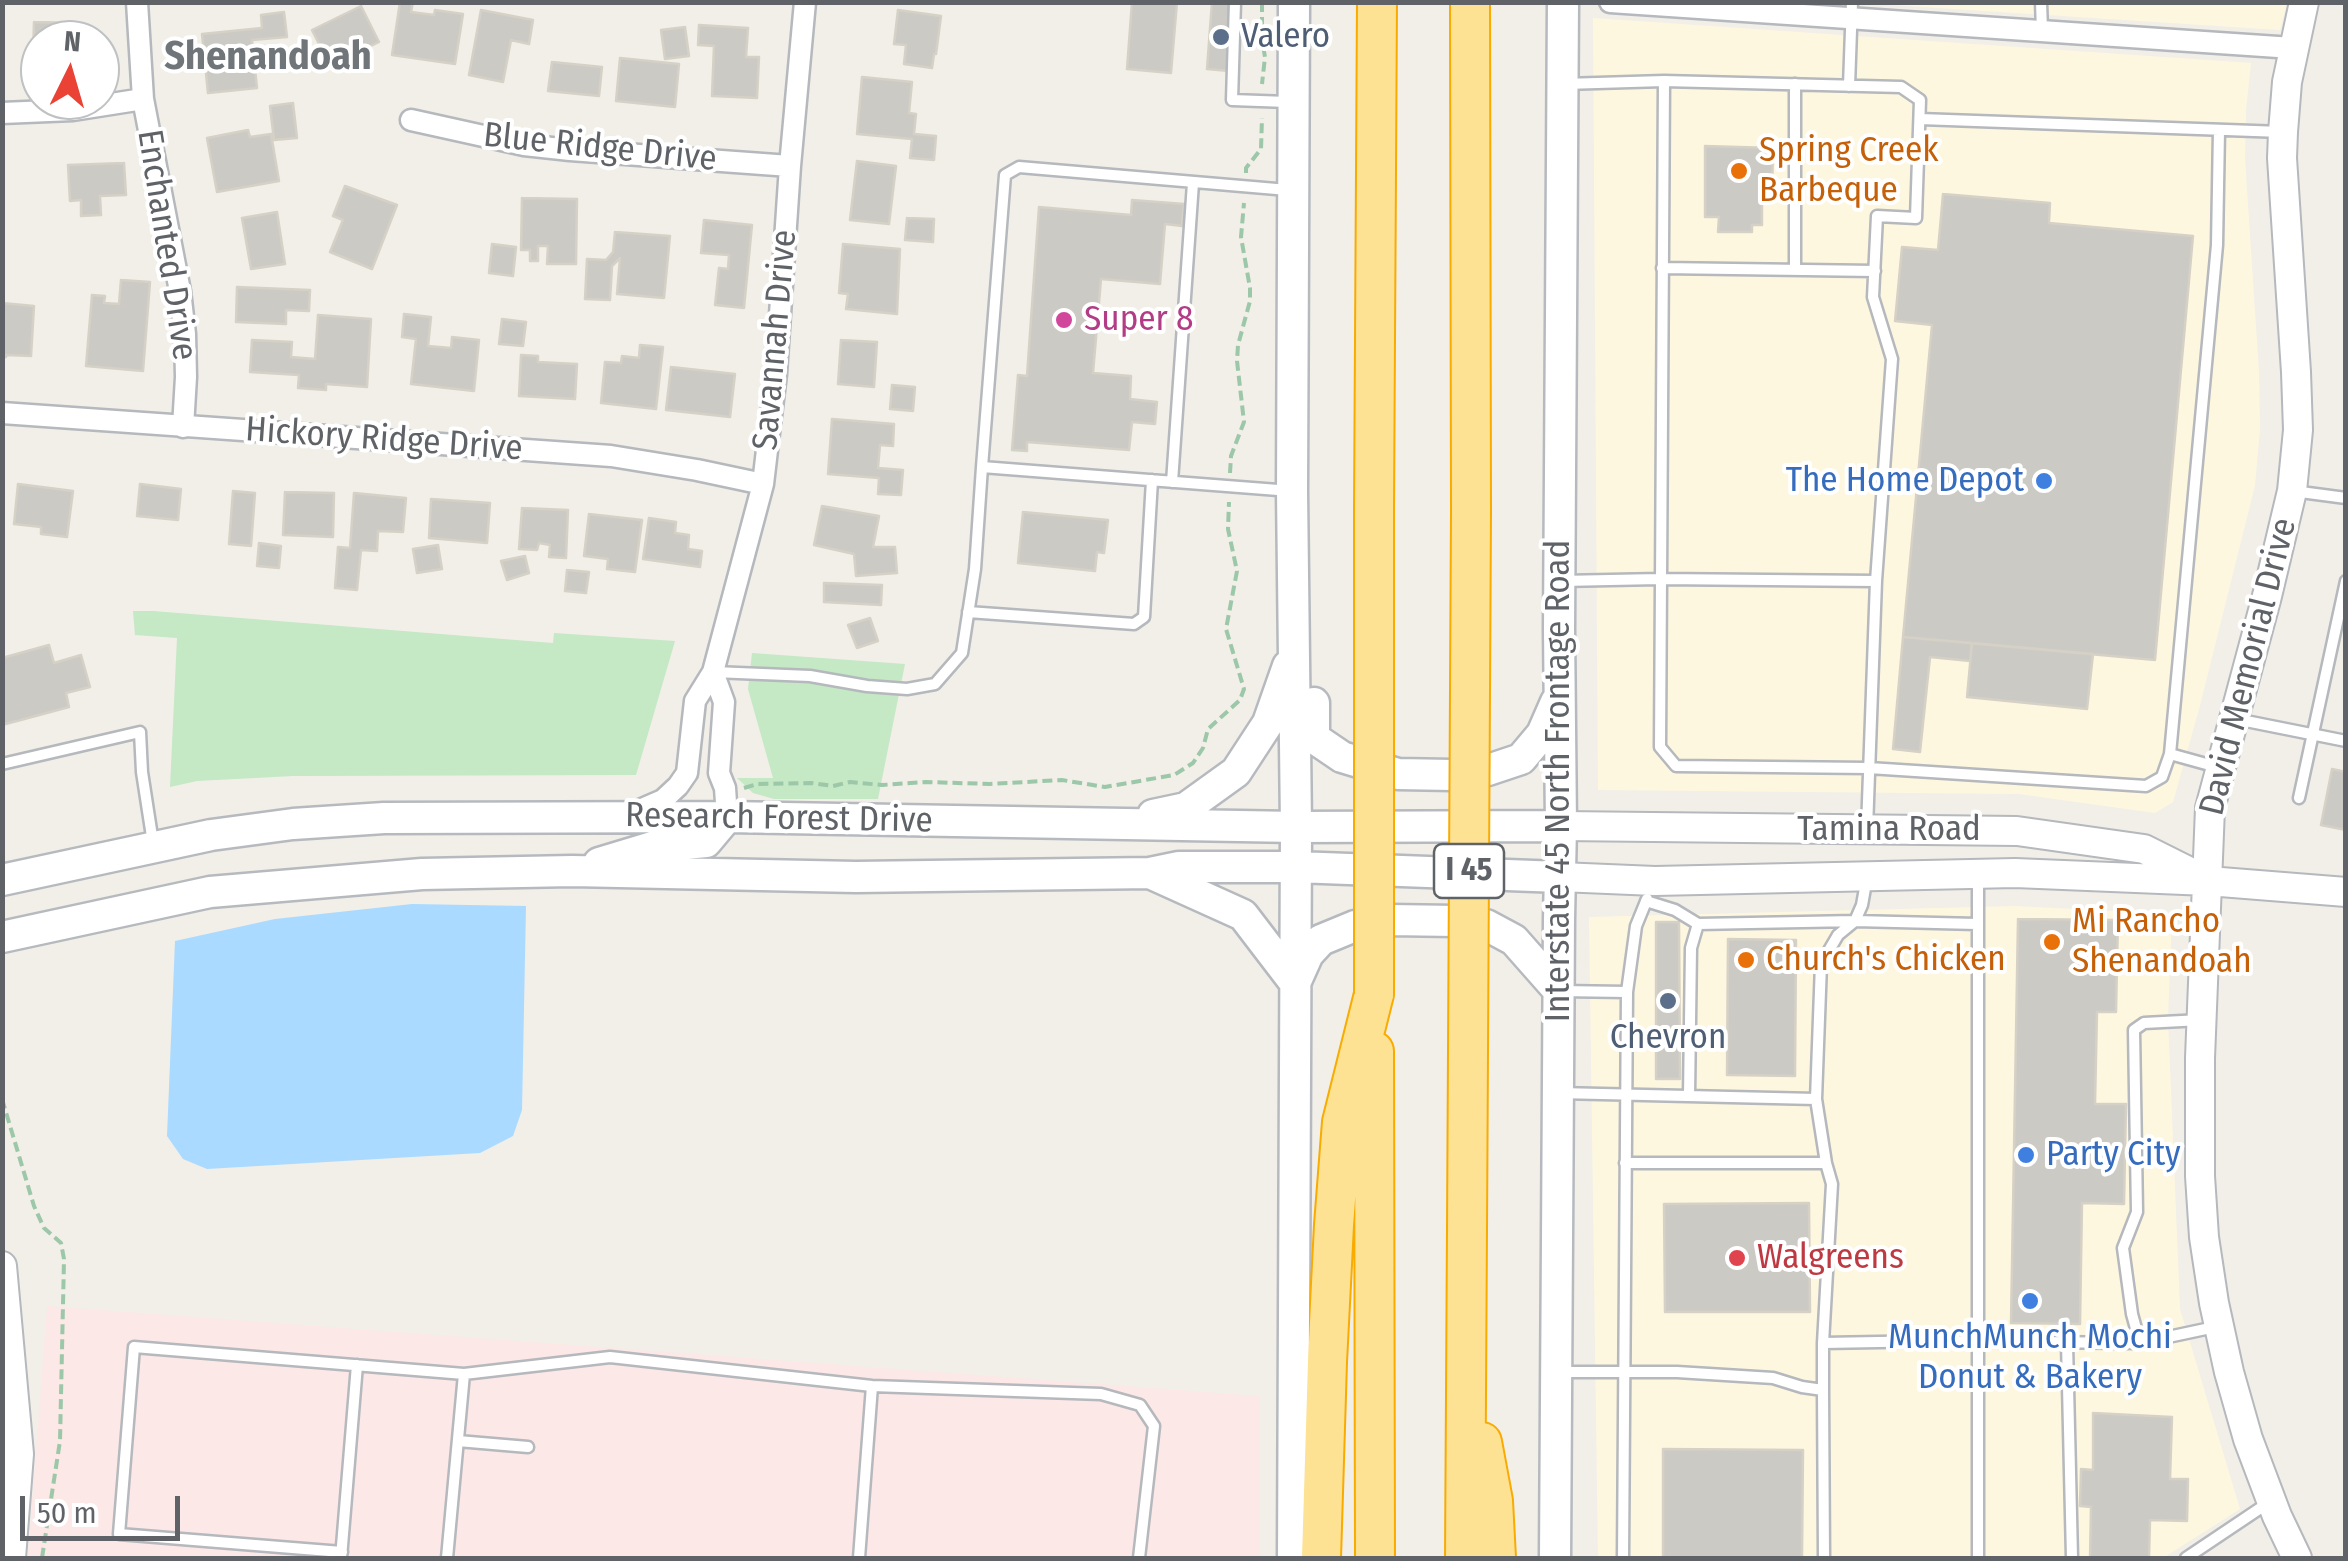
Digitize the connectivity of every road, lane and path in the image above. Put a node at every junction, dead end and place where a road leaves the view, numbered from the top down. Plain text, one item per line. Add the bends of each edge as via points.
1 (137, 2) edge
2 (805, 2) edge
3 (1235, 2) edge
4 (1262, 2) edge
5 (1294, 2) edge
6 (1377, 2) edge
7 (1470, 2) edge
8 (1563, 2) edge
9 (1610, 2) edge
10 (2042, 2) edge
11 (2304, 2) edge
12 (1852, 10) edge
13 (2042, 31) junction
14 (2294, 48) junction
15 (1664, 81) junction
16 (1563, 84) junction
17 (1795, 84) junction
18 (1849, 86) junction
19 (143, 100) junction
20 (1277, 102) junction
21 (2, 113) edge
22 (1920, 119) junction
23 (410, 120) dead end
24 (2218, 130) junction
25 (2283, 132) junction
26 (790, 166) junction
27 (1193, 183) junction
28 (1245, 187) junction
29 (1293, 191) junction
30 (1662, 268) junction
31 (1795, 270) junction
32 (1875, 271) junction
33 (2, 413) edge
34 (183, 427) junction
35 (982, 467) junction
36 (1152, 480) junction
37 (1172, 482) junction
38 (763, 484) junction
39 (1230, 486) junction
40 (2292, 490) junction
41 (1292, 491) junction
42 (2346, 498) edge
43 (1660, 579) junction
44 (1560, 581) junction
45 (2346, 581) edge
46 (1876, 582) junction
47 (968, 612) junction
48 (1295, 644) junction
49 (713, 672) junction
50 (1560, 694) junction
51 (2235, 719) junction
52 (2313, 734) junction
53 (2346, 741) edge
54 (2170, 754) junction
55 (2, 764) edge
56 (1869, 768) junction
57 (2220, 768) junction
58 (2299, 798) dead end
59 (726, 802) junction
60 (624, 817) junction
61 (1114, 823) junction
62 (1561, 826) junction
63 (1296, 827) junction
64 (1867, 830) junction
65 (154, 847) junction
66 (1296, 867) junction
67 (572, 871) junction
68 (1150, 873) junction
69 (1978, 873) junction
70 (1867, 876) junction
71 (1560, 878) junction
72 (2, 880) edge
73 (2208, 881) junction
74 (1651, 891) junction
75 (2346, 892) edge
76 (1856, 921) junction
77 (1698, 924) junction
78 (1977, 924) junction
79 (2, 936) edge
80 (1294, 983) junction
81 (1559, 991) junction
82 (1627, 992) junction
83 (1374, 994) junction
84 (2202, 1020) junction
85 (1558, 1093) junction
86 (1625, 1095) junction
87 (1689, 1096) junction
88 (2, 1099) edge
89 (1816, 1099) junction
90 (1625, 1163) junction
91 (1826, 1163) junction
92 (3, 1280) edge
93 (5, 1322) edge
94 (2219, 1326) junction
95 (1977, 1342) junction
96 (1823, 1343) junction
97 (2140, 1343) junction
98 (2067, 1344) junction
99 (1466, 1361) junction
100 (357, 1365) junction
101 (1623, 1371) junction
102 (1556, 1372) junction
103 (464, 1374) junction
104 (872, 1386) junction
105 (1823, 1390) junction
106 (458, 1441) junction
107 (528, 1447) dead end
108 (2271, 1501) junction
109 (342, 1555) edge
110 (11, 1558) edge
111 (42, 1558) edge
112 (447, 1558) edge
113 (859, 1558) edge
114 (1139, 1558) edge
115 (1293, 1558) edge
116 (1321, 1558) edge
117 (1375, 1558) edge
118 (1465, 1558) edge
119 (1496, 1558) edge
120 (1555, 1558) edge
121 (1623, 1558) edge
122 (1824, 1558) edge
123 (1978, 1558) edge
124 (2072, 1558) edge
125 (2186, 1558) edge
126 (2297, 1558) edge

1 - 19 street, Enchanted Drive
2 - 26 street, Savannah Drive
3 - 20 lane via 1232,100
4 - 20 path via 1262,40
5 - 20 main road
6 - 83 highway, bridge
7 - 99 highway, I 45, bridge
8 - 16 main road, Interstate 45 North Frontage Road
9 - 12 street
10 - 13 lane
11 - 14 street, David Memorial Drive
12 - 13 street
12 - 18 lane
13 - 14 street
14 - 25 street, David Memorial Drive
15 - 16 lane
15 - 17 lane
15 - 30 lane
16 - 44 main road, Interstate 45 North Frontage Road
17 - 18 lane
17 - 31 lane
18 - 22 lane via 1902,87 1920,100
19 - 21 street
19 - 34 street, Enchanted Drive via 180,291
20 - 28 path via 1261,149 1246,168
20 - 29 main road
22 - 24 lane
22 - 32 lane via 1916,218 1877,216
23 - 26 street, Blue Ridge Drive via 524,145
24 - 25 lane
24 - 54 lane via 2217,245
25 - 40 street, David Memorial Drive via 2298,430
26 - 38 street, Savannah Drive
27 - 28 lane
27 - 35 lane via 1018,168 1006,174
27 - 37 lane
28 - 29 lane
28 - 39 path via 1242,237 1250,301 1237,361 1244,422 1231,456
29 - 41 main road
30 - 31 lane
30 - 43 lane
31 - 32 lane
32 - 46 lane via 1874,296 1892,359
33 - 34 street, Hickory Ridge Drive
34 - 38 street, Hickory Ridge Drive via 611,456
35 - 36 lane
35 - 47 lane
36 - 37 lane
36 - 47 lane via 1144,617 1134,624
37 - 39 lane
38 - 49 street, Savannah Drive
39 - 41 lane
39 - 59 path via 1228,529 1237,571 1226,629 1244,689 1208,729 1192,763 1174,775 1105,787 1062,780 757,784
40 - 42 lane
40 - 51 street, David Memorial Drive
41 - 48 main road
43 - 44 lane
43 - 46 lane
43 - 56 lane via 1660,747 1676,766
44 - 50 main road, Interstate 45 North Frontage Road
45 - 52 lane
46 - 56 lane
47 - 49 lane via 962,653 934,684 907,689
48 - 50 main road via 1313,658 1314,738 1342,757 1398,774 1488,770 1521,759 1542,734
48 - 61 main road via 1268,723 1236,772 1186,808
48 - 63 main road
49 - 59 street, Savannah Drive via 724,702 720,774
49 - 60 street, Savannah Drive via 696,700 686,773 663,800
50 - 62 main road, Interstate 45 North Frontage Road
51 - 52 lane
51 - 57 street, David Memorial Drive
52 - 53 lane
52 - 58 lane
54 - 56 lane via 2162,777 2146,786
54 - 57 lane
55 - 65 lane via 140,732
56 - 64 lane
57 - 73 street, David Memorial Drive via 2210,808
59 - 60 main road, Research Forest Drive
59 - 61 main road, Research Forest Drive
59 - 67 main road via 706,842 652,846
60 - 65 main road, Research Forest Drive via 384,818 293,824
61 - 63 main road, Research Forest Drive
62 - 63 main road, Research Forest Drive
62 - 64 street, Tamina Road
62 - 71 main road, Interstate 45 North Frontage Road
63 - 66 main road
64 - 73 street, Tamina Road via 2017,831 2144,849
65 - 72 main road, Research Forest Drive
66 - 68 main road, Research Forest Drive
66 - 71 main road, Research Forest Drive
66 - 80 main road
67 - 68 main road, Research Forest Drive via 856,877
67 - 79 main road, Research Forest Drive via 422,874 210,892
68 - 80 main road via 1243,916
69 - 70 street, Tamina Road
69 - 73 street, Tamina Road
69 - 78 lane
70 - 74 street, Tamina Road
70 - 76 lane
71 - 74 street, Tamina Road
71 - 81 main road, Interstate 45 North Frontage Road
73 - 75 street, Tamina Road
73 - 84 street, David Memorial Drive
74 - 77 lane
74 - 82 lane via 1636,926
76 - 77 lane
76 - 78 lane
76 - 89 lane via 1838,935 1821,964
77 - 87 lane via 1691,948
78 - 95 lane
80 - 81 main road via 1321,940 1355,926 1456,921 1486,924 1514,940
80 - 115 main road
81 - 82 lane
81 - 85 main road, Interstate 45 North Frontage Road
82 - 86 lane
83 - 116 highway via 1342,1122
83 - 117 highway
84 - 94 street, David Memorial Drive via 2200,1176
84 - 97 lane via 2144,1022 2134,1030 2136,1212 2123,1248
85 - 86 lane
85 - 102 main road, Interstate 45 North Frontage Road
86 - 87 lane
86 - 90 lane
87 - 89 lane
88 - 111 path via 34,1206 61,1243 64,1259 60,1440
89 - 91 lane
90 - 91 lane
90 - 101 lane
91 - 96 lane via 1832,1184
92 - 93 street
93 - 110 street via 19,1454
94 - 97 lane
94 - 108 street, David Memorial Drive
95 - 96 lane
95 - 98 lane
95 - 123 lane
96 - 105 lane
97 - 98 lane
98 - 124 lane
99 - 118 highway, I 45
99 - 119 highway via 1493,1501
100 - 103 lane
100 - 109 lane
100 - 109 lane via 134,1346 118,1534
101 - 102 lane
101 - 105 lane via 1772,1378
101 - 121 lane
102 - 120 main road, Interstate 45 North Frontage Road
103 - 104 lane via 610,1358
103 - 106 lane
104 - 113 lane
104 - 114 lane via 1101,1394 1140,1405 1154,1426
105 - 122 lane
106 - 107 lane
106 - 112 lane
108 - 125 lane
108 - 126 street, David Memorial Drive

